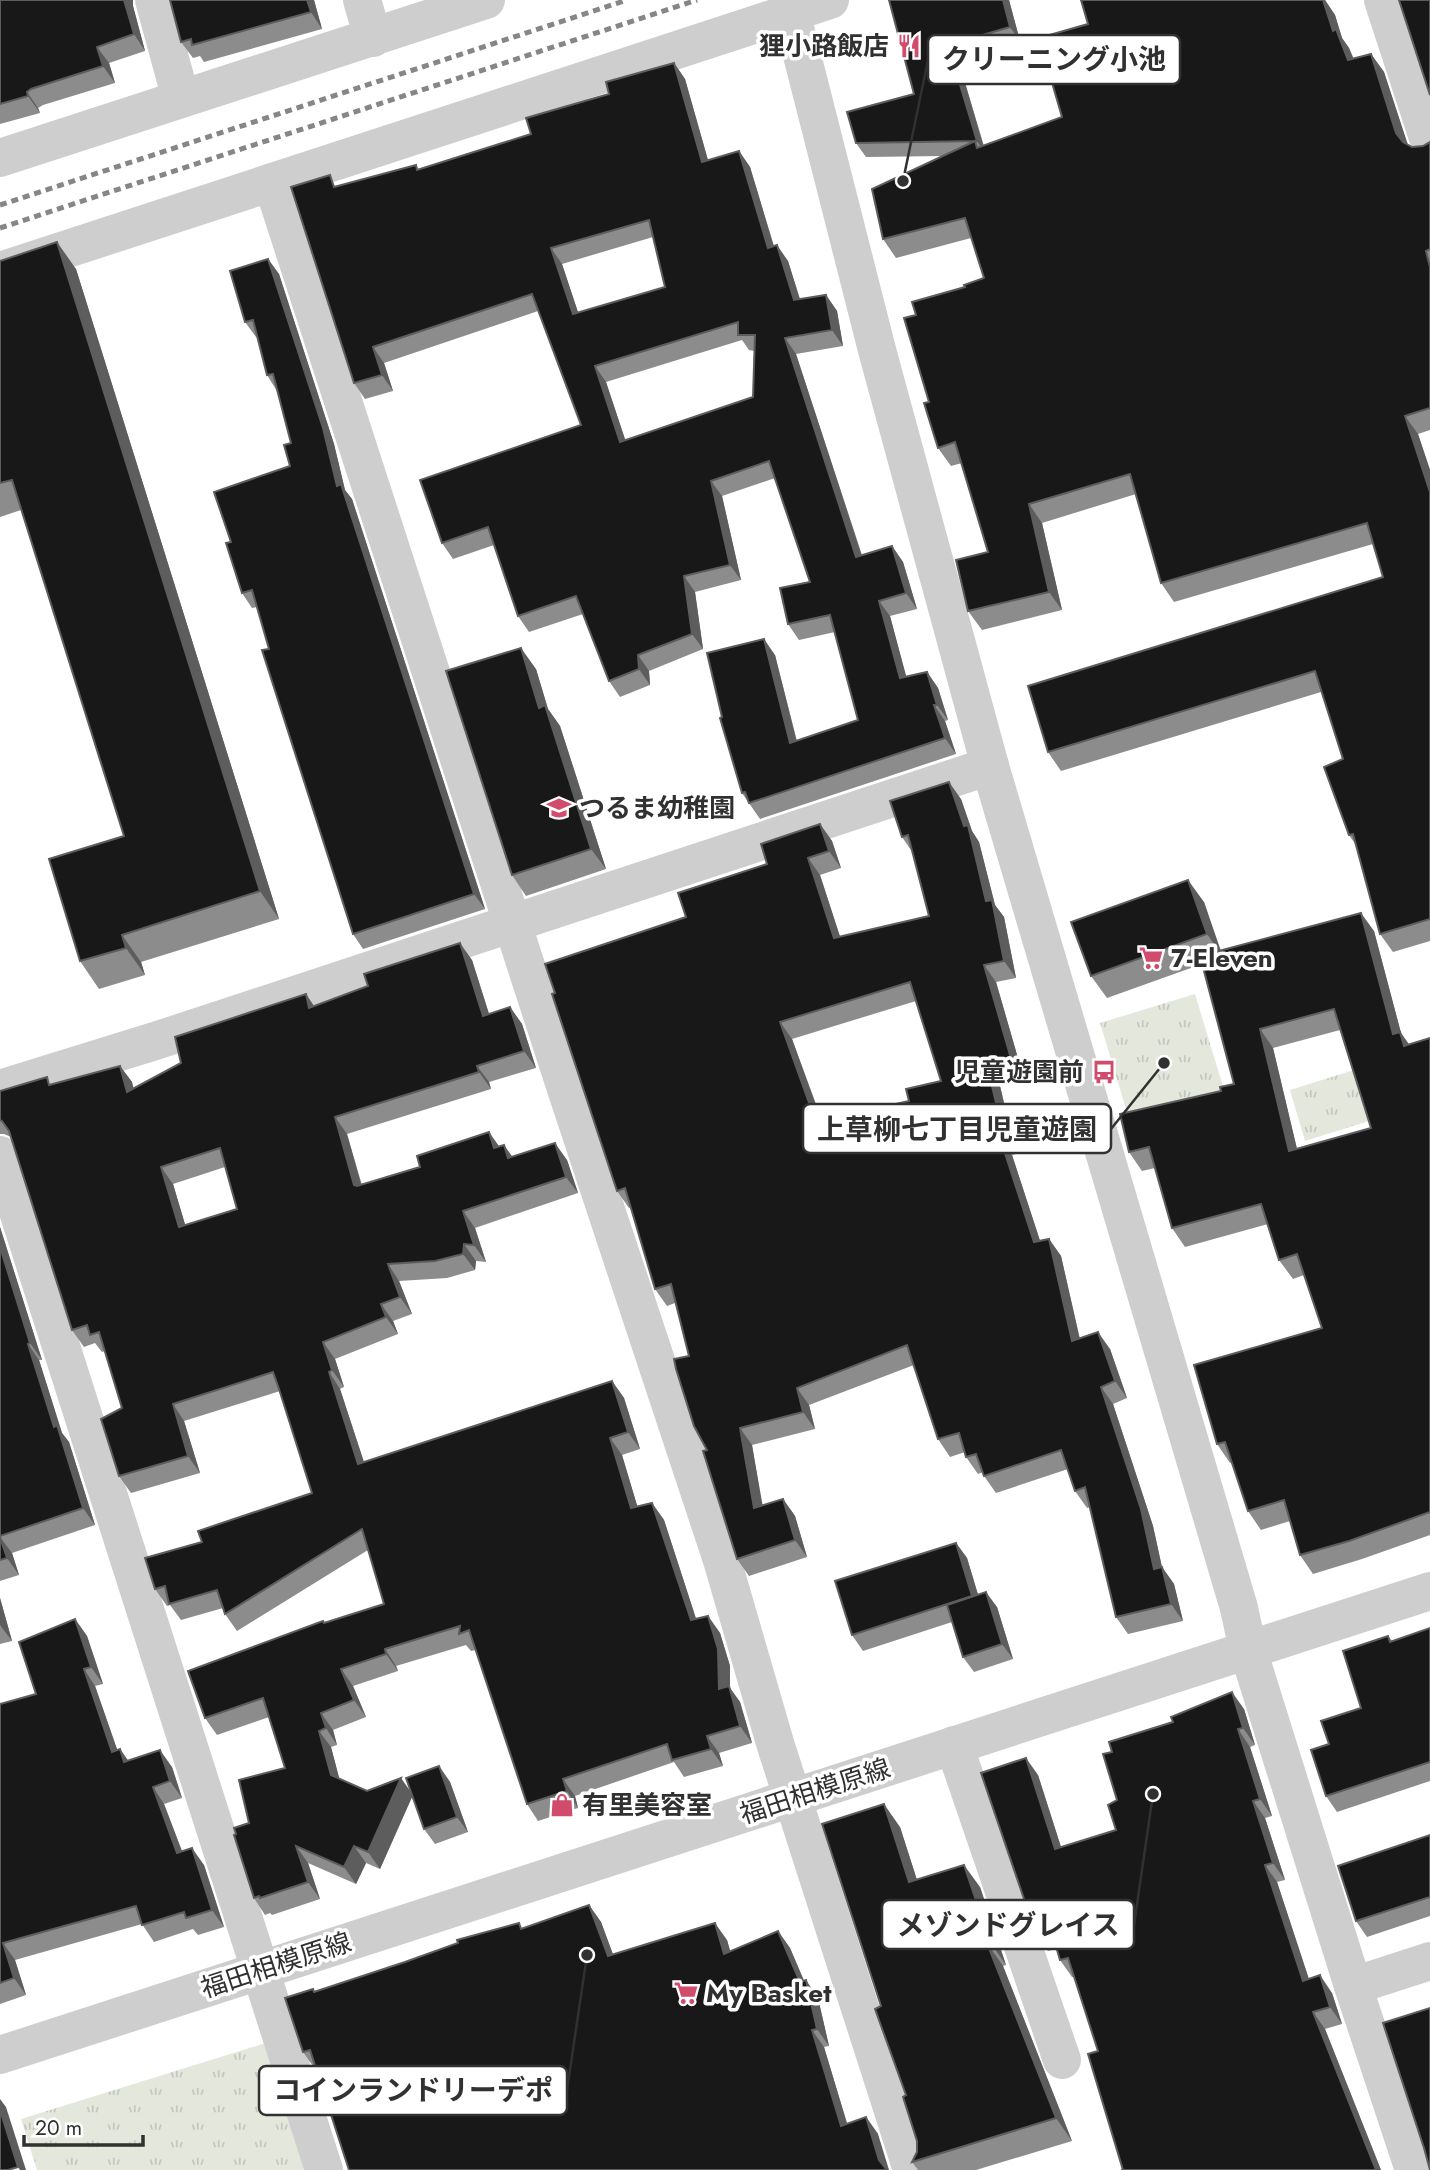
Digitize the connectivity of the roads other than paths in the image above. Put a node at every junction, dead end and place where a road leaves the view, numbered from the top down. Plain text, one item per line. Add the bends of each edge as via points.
1 (154, 0) edge
2 (362, 0) edge
3 (486, 0) edge
4 (830, 0) edge
5 (1383, 0) edge
6 (790, 6) edge
7 (373, 38) junction
8 (181, 99) junction
9 (1430, 144) edge
10 (0, 158) edge
11 (272, 182) junction
12 (0, 271) edge
13 (990, 766) junction
14 (512, 922) junction
15 (0, 1088) edge
16 (0, 1155) edge
17 (1430, 1591) edge
18 (1248, 1650) junction
19 (954, 1745) junction
20 (792, 1798) junction
21 (1430, 1961) edge
22 (260, 1970) junction
23 (1353, 1986) junction
24 (0, 2055) edge
25 (1062, 2060) dead end
26 (324, 2170) edge
27 (912, 2170) edge
28 (1414, 2170) edge

1 - 8 street
2 - 7 street
3 - 7 street
4 - 6 street
5 - 9 street
6 - 11 street
6 - 13 street
7 - 8 street
8 - 10 street
11 - 12 street
11 - 14 street
13 - 14 street
13 - 18 street
14 - 15 street
14 - 20 street via 730,1586
16 - 22 street
17 - 18 street, 福田相模原線
18 - 19 street, 福田相模原線
18 - 23 street
19 - 20 street, 福田相模原線
19 - 25 street
20 - 22 street, 福田相模原線
20 - 27 street
21 - 23 street
22 - 24 street, 福田相模原線
22 - 26 street
23 - 28 street

